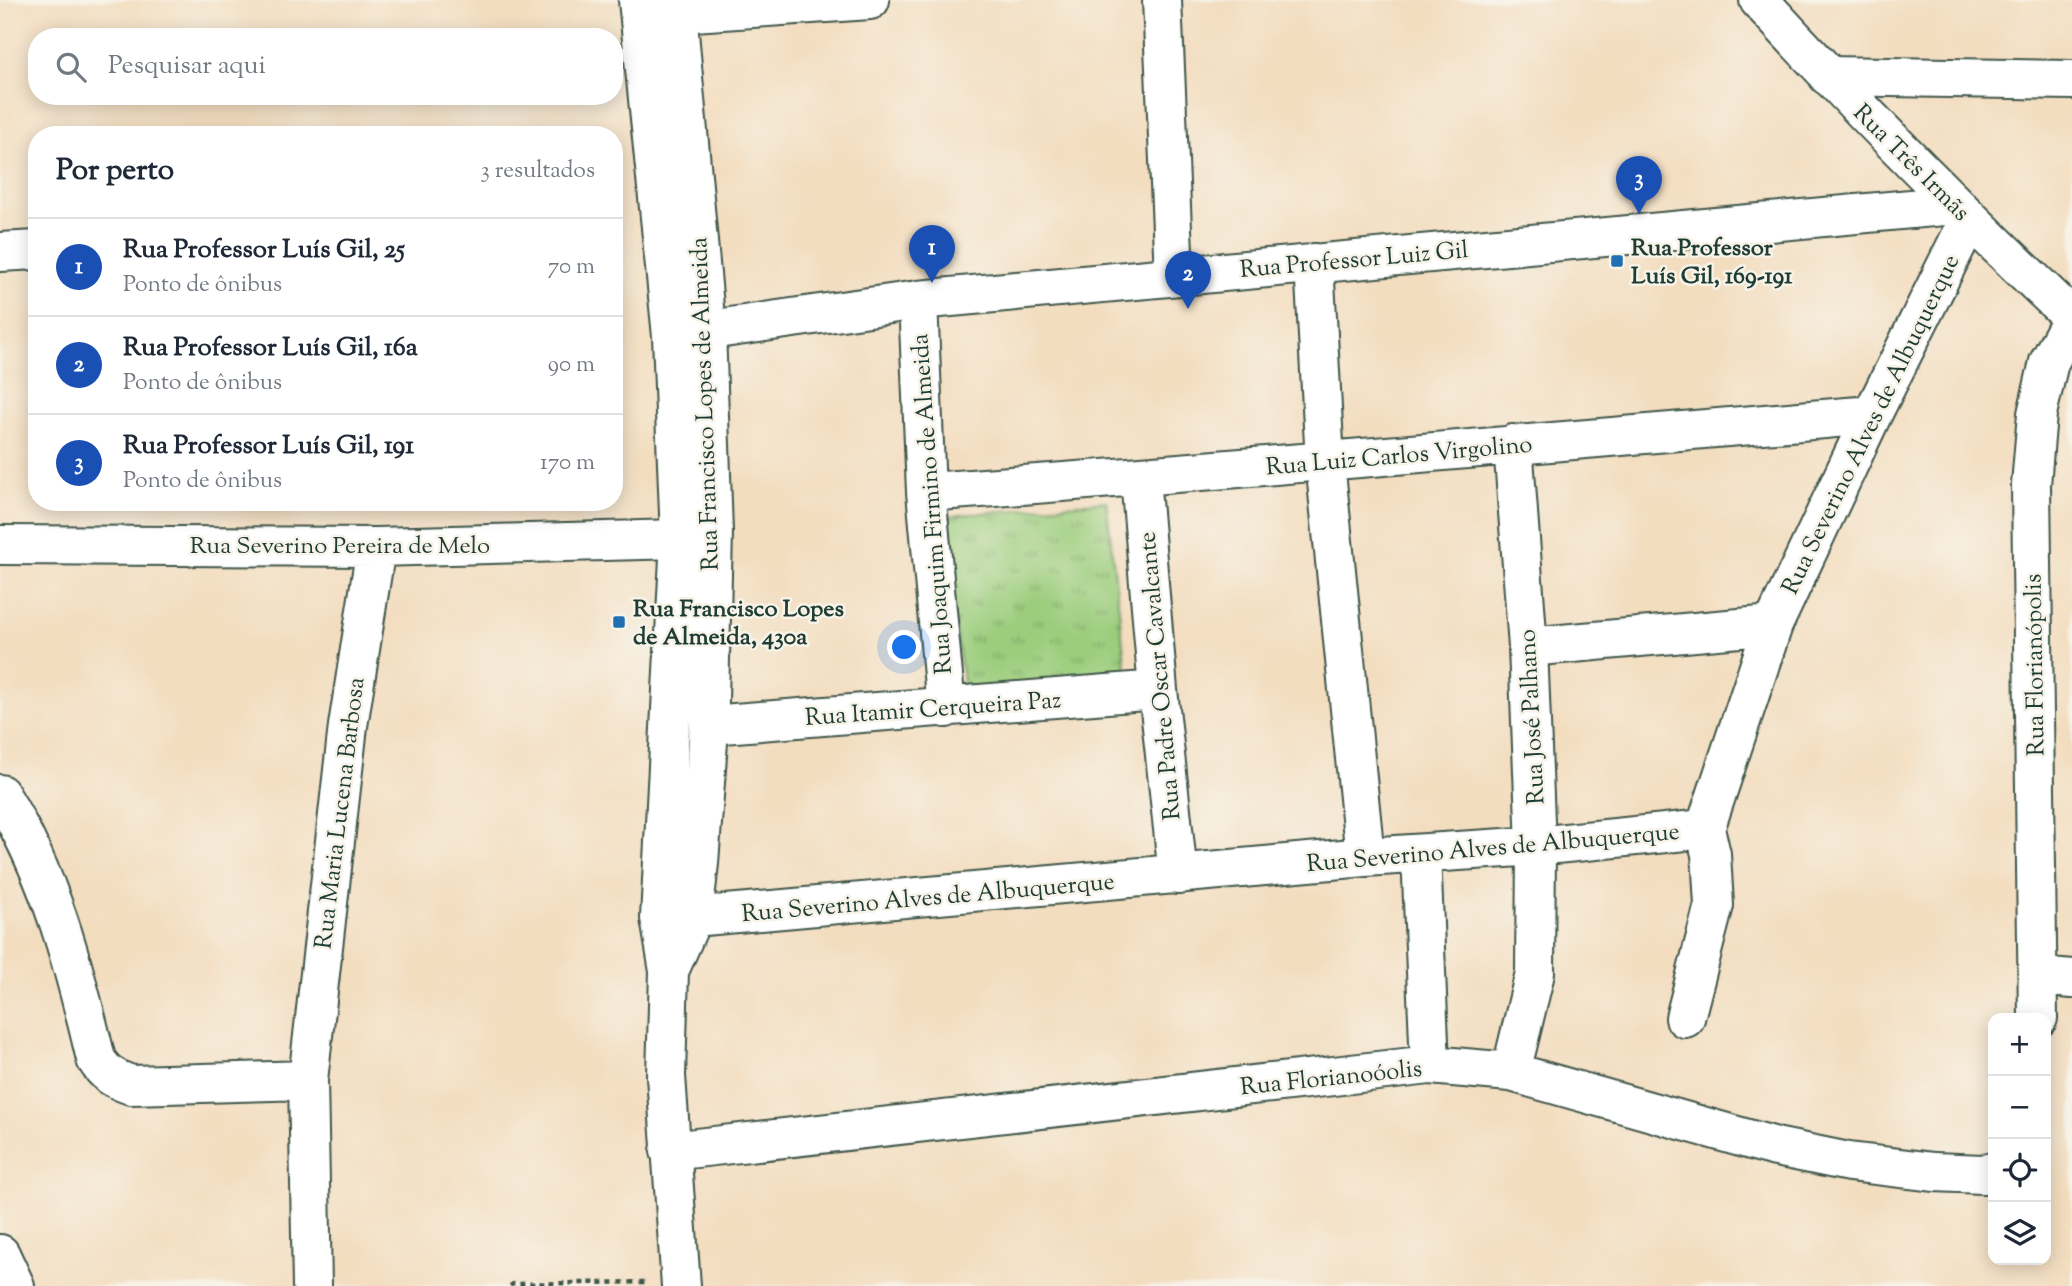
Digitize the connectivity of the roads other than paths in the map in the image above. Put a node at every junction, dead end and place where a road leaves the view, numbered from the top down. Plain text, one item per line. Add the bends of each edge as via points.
1 (638, 0) edge
2 (870, 0) edge
3 (1162, 0) edge
4 (1770, 4) edge
5 (677, 7) edge
6 (1828, 76) junction
7 (2072, 79) edge
8 (1962, 213) junction
9 (28, 250) edge
10 (0, 252) edge
11 (1314, 263) junction
12 (1174, 275) junction
13 (918, 300) junction
14 (2072, 318) edge
15 (689, 332) junction
16 (1872, 415) junction
17 (1513, 444) junction
18 (1325, 462) junction
19 (1140, 477) junction
20 (926, 492) junction
21 (680, 539) junction
22 (0, 545) edge
23 (376, 547) junction
24 (1773, 625) junction
25 (1528, 647) junction
26 (1158, 690) junction
27 (946, 708) junction
28 (709, 725) junction
29 (0, 794) edge
30 (1705, 829) junction
31 (1536, 846) junction
32 (1421, 854) junction
33 (1366, 857) junction
34 (1178, 875) junction
35 (676, 917) junction
36 (2055, 977) edge
37 (2040, 1013) edge
38 (1685, 1018) dead end
39 (1430, 1065) junction
40 (1511, 1072) junction
41 (308, 1080) junction
42 (670, 1151) junction
43 (1988, 1173) edge
44 (0, 1254) edge
45 (681, 1284) edge
46 (15, 1286) edge
47 (312, 1286) edge

1 - 15 street, Rua Francisco Lopes de Almeida
2 - 5 street
3 - 12 street
4 - 6 street, Rua Três Irmãs
5 - 15 street, Rua Francisco Lopes de Almeida
6 - 7 street
6 - 8 street, Rua Três Irmãs
8 - 11 street, Rua Professor Luiz Gil
8 - 14 street, Rua Três Irmãs
8 - 16 street, Rua Severino Alves de Albuquerque
9 - 10 street
11 - 12 street, Rua Professor Luiz Gil
11 - 18 street
12 - 13 street, Rua Professor Luiz Gil
13 - 15 street, Rua Professor Luiz Gil
13 - 20 street, Rua Joaquim Firmino de Almeida
14 - 36 street, Rua Florianópolis via 2049,362 2037,414 2031,485
15 - 21 street, Rua Francisco Lopes de Almeida
15 - 28 street, Rua Francisco Lopes de Almeida via 713,533
16 - 17 street, Rua Luiz Carlos Virgolino
16 - 24 street, Rua Severino Alves de Albuquerque
17 - 18 street, Rua Luiz Carlos Virgolino
17 - 25 street, Rua José Palhano
18 - 19 street, Rua Luiz Carlos Virgolino
18 - 33 street
19 - 20 street, Rua Luiz Carlos Virgolino
19 - 26 street, Rua Padre Oscar Cavalcante
20 - 27 street, Rua Joaquim Firmino de Almeida
21 - 23 street, Rua Severino Pereira de Melo
21 - 35 street, Rua Francisco Lopes de Almeida
22 - 23 street, Rua Severino Pereira de Melo
23 - 41 street, Rua Maria Lucena Barbosa via 348,726
24 - 25 street
24 - 30 street, Rua Severino Alves de Albuquerque
25 - 31 street, Rua José Palhano
26 - 27 street, Rua Itamir Cerqueira Paz
26 - 34 street, Rua Padre Oscar Cavalcante
27 - 28 street, Rua Itamir Cerqueira Paz
28 - 35 street, Rua Francisco Lopes de Almeida
29 - 41 street via 36,860 57,914 103,1071 131,1084
30 - 31 street, Rua Severino Alves de Albuquerque
30 - 38 street via 1714,905
31 - 32 street, Rua Severino Alves de Albuquerque
31 - 40 street, Rua José Palhano via 1535,973
32 - 33 street, Rua Severino Alves de Albuquerque
32 - 39 street
33 - 34 street, Rua Severino Alves de Albuquerque
34 - 35 street, Rua Severino Alves de Albuquerque
35 - 42 street, Rua Francisco Lopes de Almeida via 669,971 666,1076
36 - 37 street, Rua Florianópolis
39 - 40 street, Rua Florianoóolis
39 - 42 street, Rua Florianoóolis
40 - 43 street, Rua Florianoóolis via 1800,1152 1934,1172
41 - 47 street, Rua Maria Lucena Barbosa
42 - 45 street, Rua Francisco Lopes de Almeida
44 - 46 street

